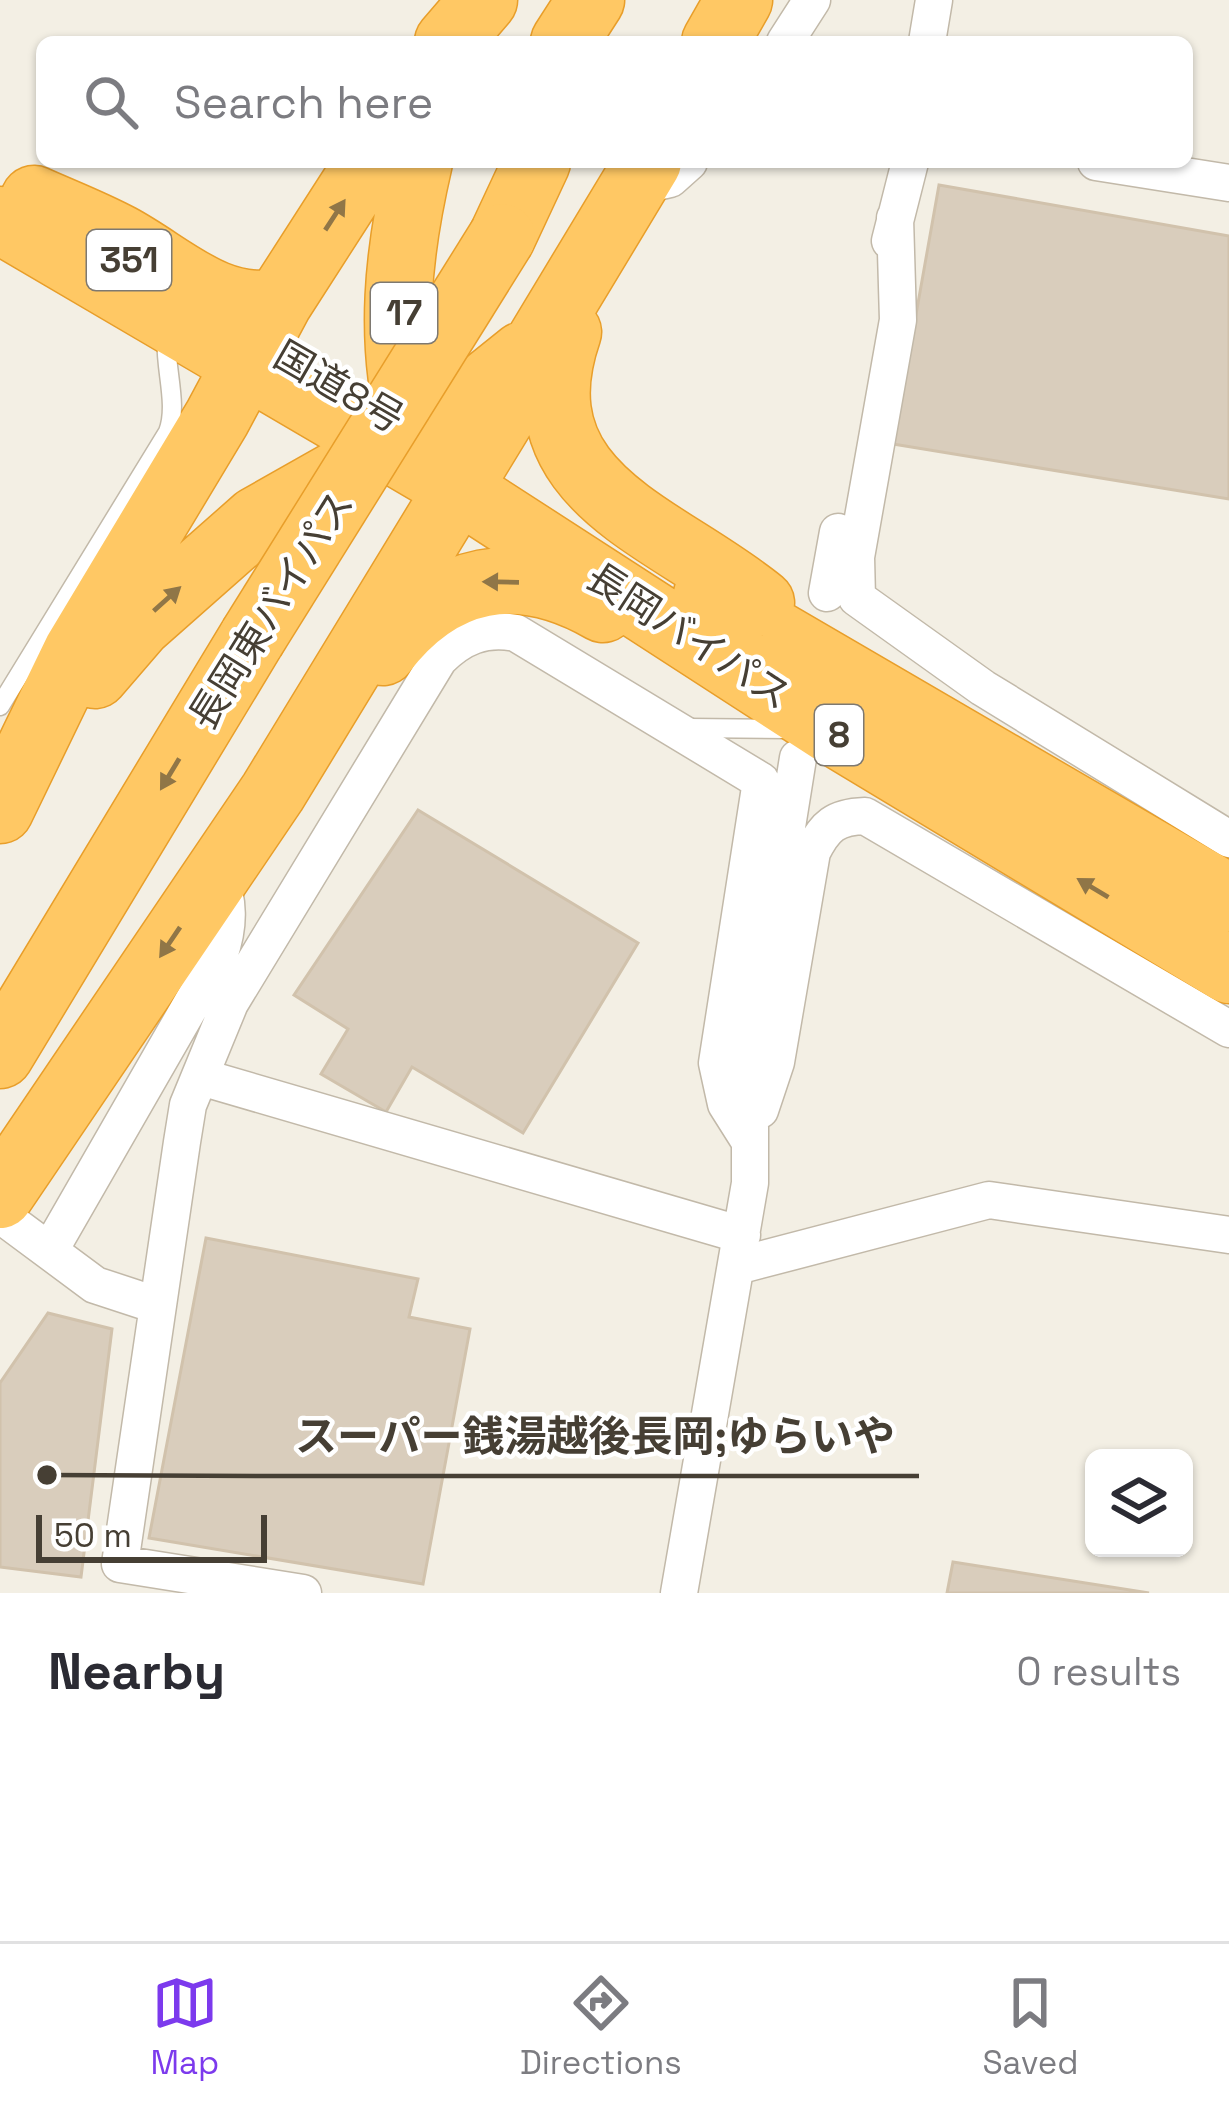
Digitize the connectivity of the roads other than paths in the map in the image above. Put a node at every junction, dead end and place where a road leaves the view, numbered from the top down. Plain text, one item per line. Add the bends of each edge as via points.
1 (484, 0) edge
2 (500, 0) edge
3 (591, 0) edge
4 (636, 0) edge
5 (739, 0) edge
6 (812, 0) edge
7 (934, 0) edge
8 (453, 36) edge
9 (477, 36) edge
10 (569, 36) edge
11 (614, 36) edge
12 (719, 36) edge
13 (789, 36) edge
14 (928, 36) edge
15 (365, 168) edge
16 (417, 168) edge
17 (530, 168) edge
18 (908, 168) edge
19 (1134, 168) edge
20 (657, 170) edge
21 (1229, 183) edge
22 (7, 198) edge
23 (487, 205) edge
24 (895, 218) junction
25 (167, 321) junction
26 (260, 336) junction
27 (411, 447) junction
28 (827, 593) dead end
29 (233, 627) junction
30 (16, 726) edge
31 (679, 728) junction
32 (835, 728) junction
33 (1010, 748) junction
34 (1078, 748) junction
35 (273, 792) junction
36 (0, 809) edge
37 (1229, 839) edge
38 (218, 870) junction
39 (1229, 898) edge
40 (0, 976) edge
41 (1201, 982) edge
42 (216, 995) junction
43 (1229, 1029) edge
44 (0, 1055) edge
45 (202, 1077) junction
46 (750, 1142) junction
47 (3, 1207) edge
48 (1229, 1235) edge
49 (50, 1250) junction
50 (739, 1250) junction
51 (156, 1305) junction
52 (303, 1593) edge
53 (679, 1593) edge

1 - 8 highway
2 - 9 highway
3 - 10 highway
4 - 11 highway
5 - 12 highway
6 - 13 street
7 - 14 street
26 -> 15 highway
16 - 27 highway via 399,260 398,361
17 - 23 highway, 長岡東バイパス / 17
18 - 24 street
19 - 21 street
20 - 27 highway via 540,341
20 - 32 highway via 566,338 556,377 560,437 597,489 734,581
22 - 25 highway, 351
22 - 26 highway, 351
23 - 27 highway, 長岡東バイパス / 17, bridge
24 - 28 street
24 - 34 street via 898,320 856,557 857,598
25 - 26 highway, 351
25 - 30 lane via 168,431
26 - 27 highway, 国道8号 / 8
26 - 30 highway via 77,651
27 - 29 highway, 長岡東バイパス, bridge
30 -> 27 highway via 257,520
27 - 32 highway, 長岡バイパス / 8
27 - 35 highway via 422,548
29 - 40 highway, 長岡東バイパス
29 -> 44 highway, 長岡東バイパス
30 - 36 highway
31 - 32 lane
31 - 42 street via 516,633 457,641
31 - 46 street via 761,781 717,1064 726,1104
32 - 33 highway, 長岡バイパス / 8
32 -> 35 highway via 737,686 579,595 477,582 404,625 334,728
41 -> 32 highway, 長岡バイパス / 8 via 1149,922
32 - 46 street via 750,1058
33 - 34 lane
33 - 39 highway, 長岡バイパス / 8
34 - 37 street
35 - 38 highway
38 - 42 street via 229,929
38 -> 47 highway
41 - 43 street
41 - 46 street via 865,816 846,817 824,827 812,852 776,1062
42 - 45 street
42 - 49 street
45 - 50 street
45 - 51 street via 188,1105
46 - 50 street
47 - 49 street
48 - 50 street via 989,1200
49 - 51 street via 94,1285
50 - 53 street
51 - 52 street via 120,1564

